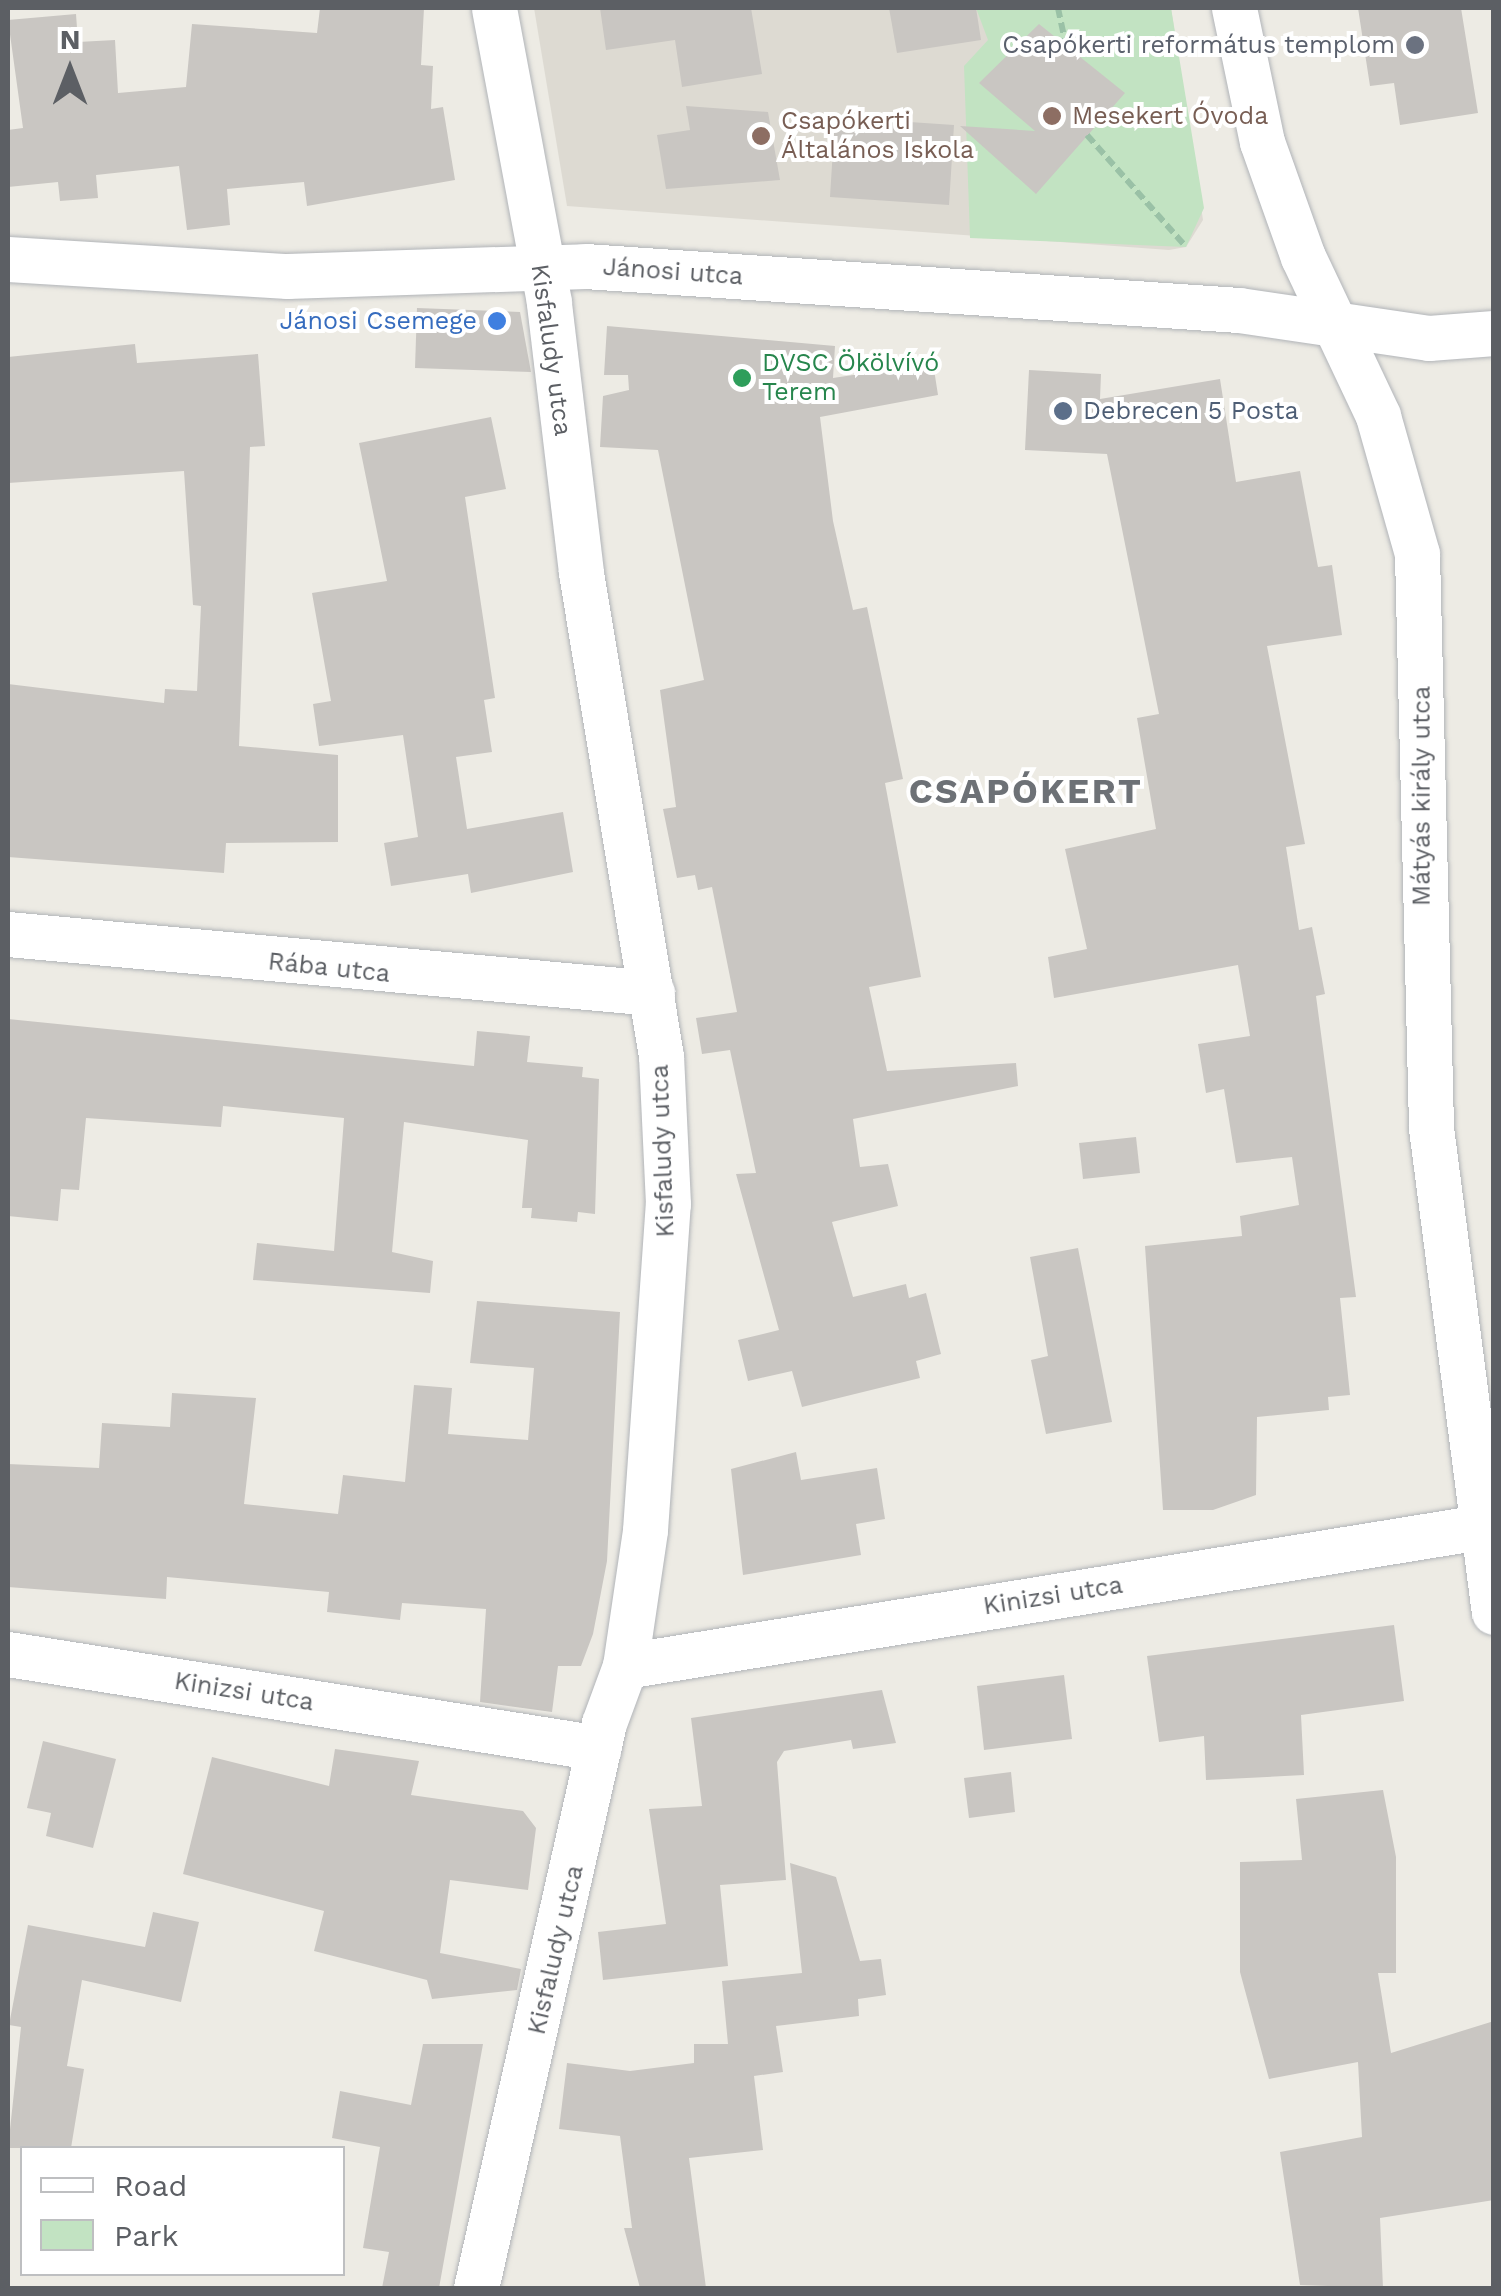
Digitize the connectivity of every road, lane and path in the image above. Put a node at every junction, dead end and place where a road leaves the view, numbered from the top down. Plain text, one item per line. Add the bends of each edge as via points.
1 (494, 8) edge
2 (1058, 8) edge
3 (1234, 8) edge
4 (1066, 40) dead end
5 (1088, 134) dead end
6 (1186, 247) dead end
7 (8, 259) edge
8 (541, 265) junction
9 (1338, 327) junction
10 (1494, 333) edge
11 (8, 934) edge
12 (652, 993) junction
13 (1480, 1526) junction
14 (1494, 1612) edge
15 (8, 1654) edge
16 (625, 1666) junction
17 (598, 1748) junction
18 (476, 2288) edge

1 - 8 street, Kisfaludy utca
2 - 4 path
3 - 9 street, Mátyás király utca via 1262,142
5 - 6 path
7 - 8 street, Jánosi utca via 288,276
8 - 9 street, Jánosi utca via 1239,310
8 - 12 street, Kisfaludy utca via 581,572
9 - 10 street, Jánosi utca via 1429,338
9 - 13 street, Mátyás király utca via 1388,443 1417,554 1431,1128
11 - 12 street, Rába utca
12 - 16 street, Kisfaludy utca via 668,1204 645,1530
13 - 14 street, Mátyás király utca
13 - 16 street, Kinizsi utca
15 - 17 street, Kinizsi utca
16 - 17 street, Kisfaludy utca
17 - 18 street, Kisfaludy utca

